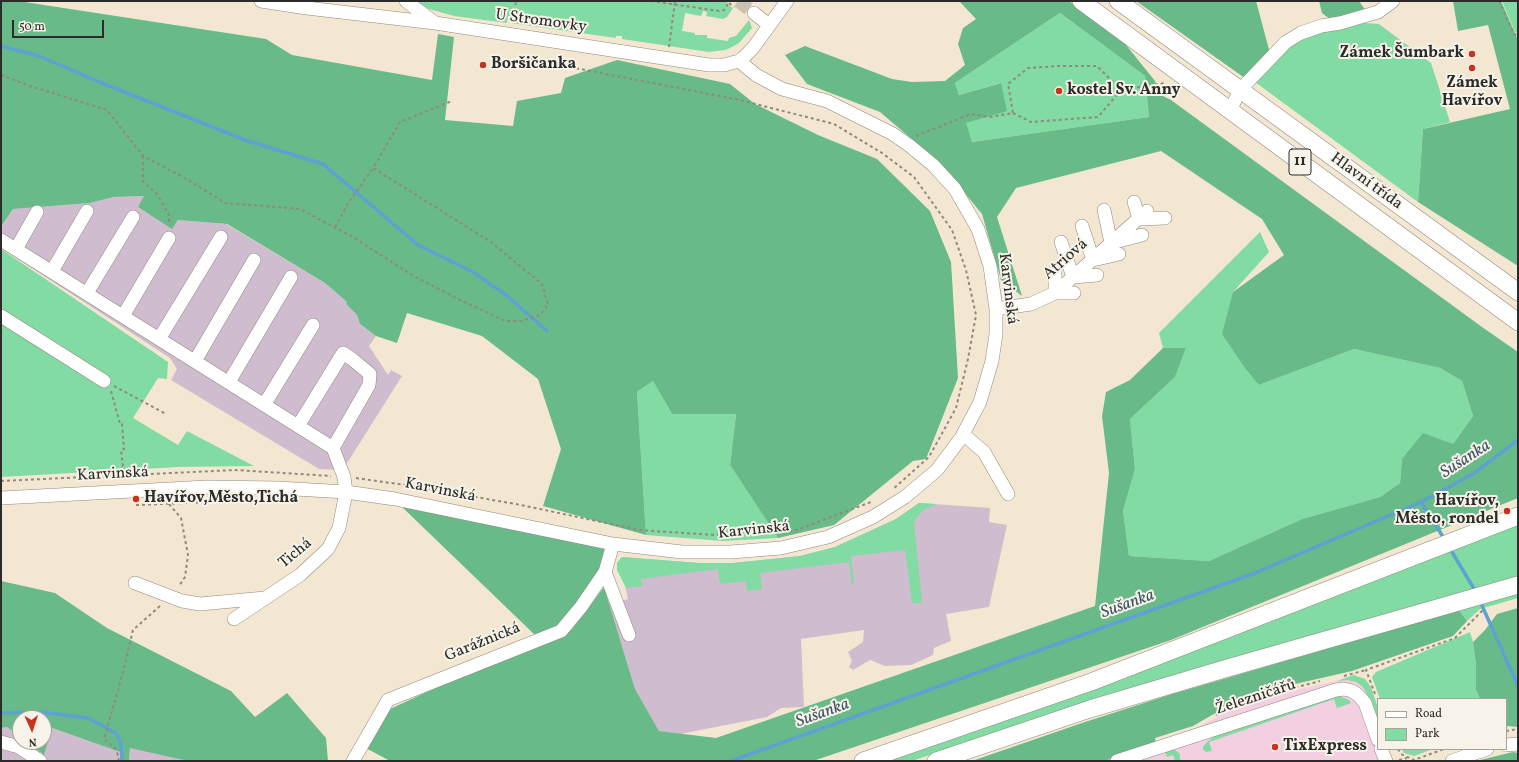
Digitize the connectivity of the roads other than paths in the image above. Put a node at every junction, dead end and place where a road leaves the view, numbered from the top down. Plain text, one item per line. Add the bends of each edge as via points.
1 (261, 1) edge
2 (406, 1) edge
3 (787, 1) edge
4 (1081, 1) edge
5 (1118, 1) edge
6 (1393, 1) edge
7 (310, 5) edge
8 (754, 13) tunnel mouth
9 (435, 23) junction
10 (769, 25) junction
11 (739, 61) junction
12 (1240, 90) junction
13 (1230, 111) junction
14 (1134, 202) dead end
15 (1104, 210) dead end
16 (87, 211) dead end
17 (37, 212) dead end
18 (1143, 215) junction
19 (133, 217) dead end
20 (1164, 218) dead end
21 (1082, 226) dead end
22 (1142, 235) dead end
23 (221, 237) dead end
24 (169, 238) road end
25 (1, 240) edge
26 (1061, 242) dead end
27 (1112, 243) junction
28 (16, 249) junction
29 (1119, 254) dead end
30 (254, 260) dead end
31 (1093, 260) junction
32 (1055, 271) dead end
33 (52, 272) junction
34 (1096, 275) dead end
35 (291, 277) dead end
36 (1073, 277) junction
37 (1518, 292) edge
38 (86, 293) junction
39 (1055, 293) junction
40 (1074, 293) dead end
41 (996, 309) junction
42 (1, 316) edge
43 (123, 316) junction
44 (1518, 322) edge
45 (313, 325) dead end
46 (159, 339) junction
47 (195, 361) junction
48 (106, 382) road end
49 (229, 382) junction
50 (264, 404) junction
51 (298, 426) junction
52 (963, 434) junction
53 (333, 448) junction
54 (346, 492) junction
55 (1008, 494) dead end
56 (1, 498) edge
57 (1518, 516) edge
58 (613, 544) junction
59 (605, 572) junction
60 (135, 583) dead end
61 (1518, 585) edge
62 (267, 598) junction
63 (234, 619) dead end
64 (629, 635) dead end
65 (1377, 737) edge
66 (1, 742) edge
67 (1518, 744) edge
68 (1507, 745) edge
69 (1381, 750) edge
70 (1484, 750) edge
71 (37, 760) edge
72 (353, 761) edge
73 (863, 761) edge
74 (936, 761) edge
75 (1116, 761) edge
76 (1386, 761) edge
77 (1452, 761) edge

1 - 7 street, U Stromovky
2 - 9 street
3 - 10 street
4 - 13 main road, 11
5 - 12 main road, Hlavní třída / 11
6 - 12 street via 1373,13 1321,26 1296,36 1286,42
7 - 9 street, U Stromovky
8 - 10 street
9 - 11 street, U Stromovky via 709,65
10 - 11 street
11 - 41 street, Karvinská via 756,75 782,89 828,101 893,134 933,165 955,189 978,229 990,266
12 - 13 street
12 - 37 main road, Hlavní třída / 11
13 - 44 main road, 11
14 - 18 street
15 - 27 street
16 - 33 street
17 - 28 street
18 - 20 street
18 - 27 street, Atriová
19 - 38 street
21 - 31 street
22 - 27 street
23 - 46 street
24 - 43 street
25 - 28 street
26 - 36 street
27 - 31 street, Atriová
28 - 33 street
29 - 31 street
30 - 47 street
31 - 36 street, Atriová
32 - 39 street
33 - 38 street
34 - 36 street
35 - 49 street
36 - 39 street, Atriová
38 - 43 street
39 - 40 street
39 - 41 street, Atriová via 1030,304
41 - 52 street, Karvinská via 992,361 980,402
42 - 48 street
43 - 46 street
45 - 50 street
46 - 47 street
47 - 49 street
49 - 50 street
50 - 51 street
51 - 53 street
51 - 53 street via 343,353 370,374 369,385
52 - 55 street via 984,452
52 - 58 street, Karvinská via 937,470 905,497 873,517 828,537 781,548 731,552 682,552
53 - 54 street, Tichá via 344,477
54 - 56 street, Karvinská via 207,486
54 - 58 street, Karvinská via 402,500
54 - 62 street, Tichá via 339,528 328,549 300,575
57 - 73 main road via 1091,682
58 - 59 street, Garážnická
59 - 64 street
59 - 72 street, Garážnická via 561,631 388,700
60 - 62 street via 182,601 200,604
61 - 74 main road via 1119,700
62 - 63 street, Tichá
65 - 75 street, Železničářů via 1365,703 1352,691 1344,689
66 - 71 street via 19,747
67 - 68 street
69 - 76 street
70 - 77 street

